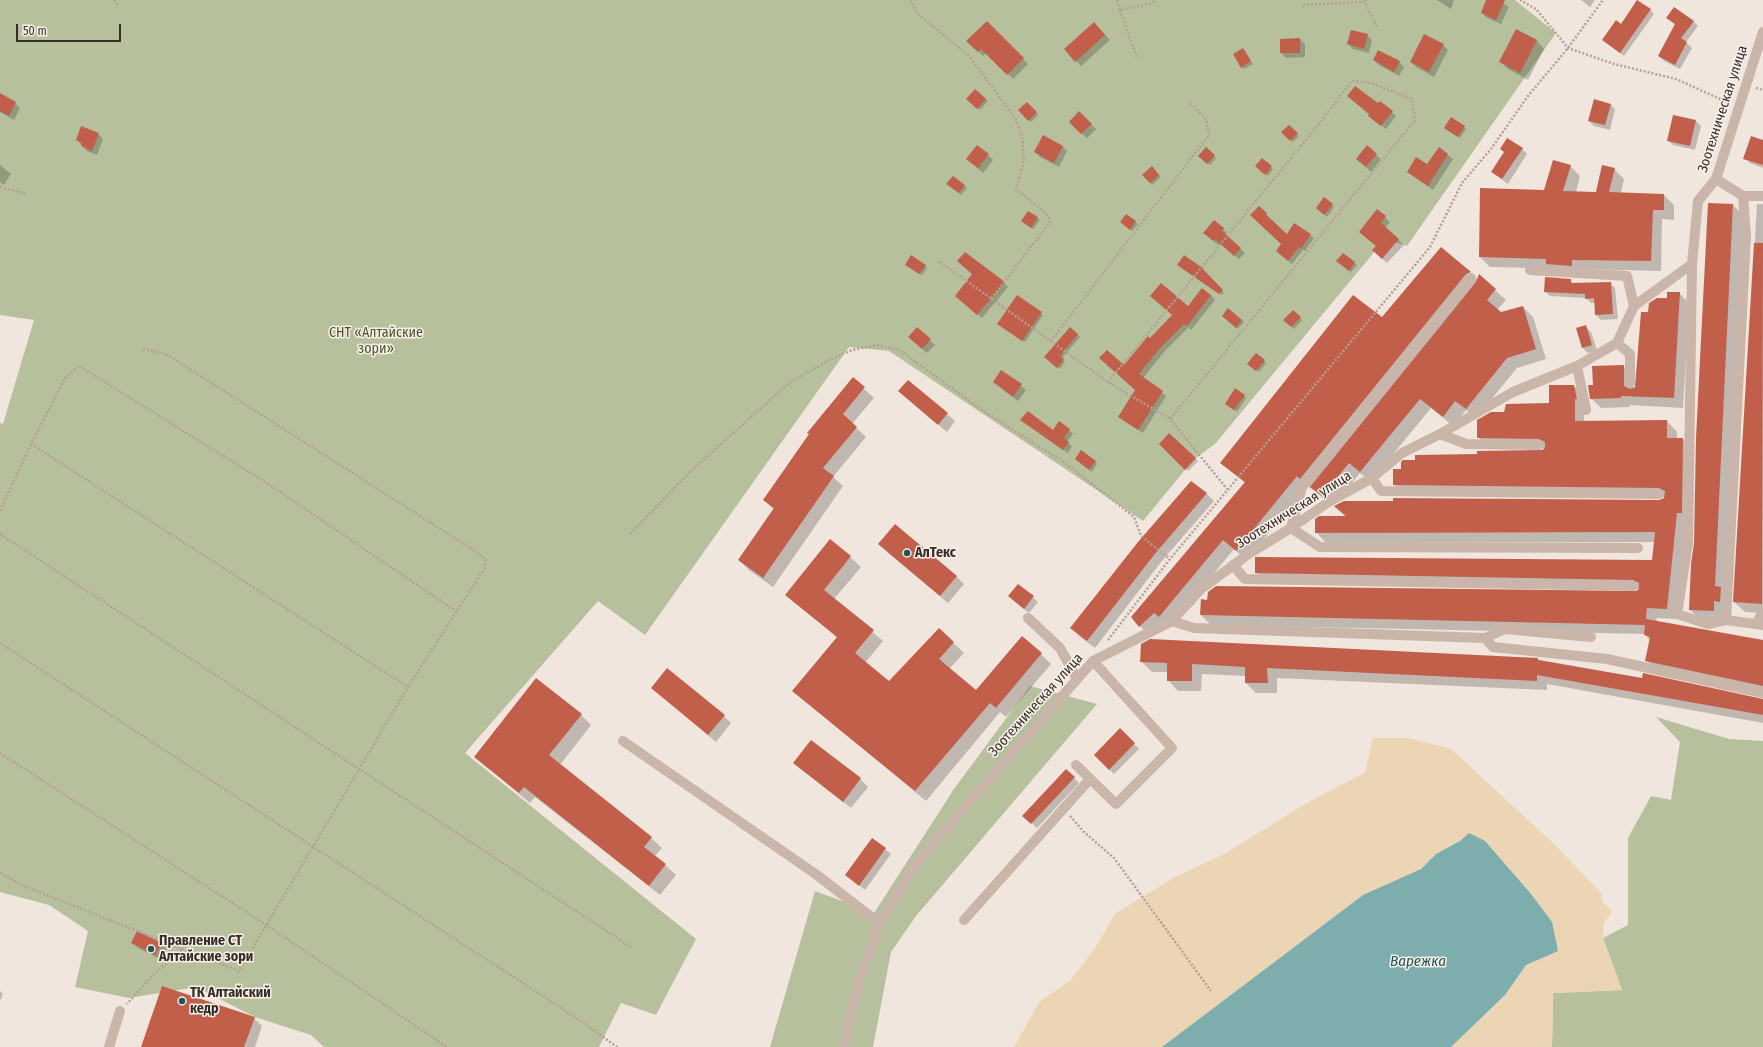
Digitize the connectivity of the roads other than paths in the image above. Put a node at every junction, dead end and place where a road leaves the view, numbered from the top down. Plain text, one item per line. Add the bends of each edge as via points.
1 (1763, 32) edge
2 (1716, 179) junction
3 (1743, 196) junction
4 (1763, 196) edge
5 (1692, 264) junction
6 (1530, 270) dead end
7 (1471, 278) dead end
8 (1634, 306) junction
9 (1617, 343) junction
10 (1577, 366) junction
11 (1630, 383) dead end
12 (1586, 410) dead end
13 (1440, 434) junction
14 (1539, 445) dead end
15 (1372, 478) junction
16 (1659, 494) dead end
17 (1291, 528) junction
18 (1638, 548) dead end
19 (1234, 565) junction
20 (1633, 586) dead end
21 (1763, 611) edge
22 (1028, 618) dead end
23 (1726, 620) junction
24 (1172, 621) junction
25 (1759, 624) edge
26 (1591, 637) dead end
27 (1485, 638) junction
28 (1093, 661) junction
29 (1077, 679) junction
30 (1763, 693) edge
31 (623, 741) dead end
32 (1076, 765) dead end
33 (1090, 779) junction
34 (964, 920) dead end
35 (878, 922) junction
36 (120, 1011) road end
37 (109, 1047) edge
38 (844, 1047) edge

1 - 2 street, Зоотехническая улица
2 - 3 street
2 - 5 street, Зоотехническая улица via 1698,201
3 - 4 street
3 - 23 street via 1746,236
5 - 8 street
5 - 23 street, Зоотехническая улица via 1688,543 1677,614 1708,624
6 - 8 street via 1627,276
7 - 17 street via 1302,488
8 - 9 street
9 - 10 street, Зоотехническая улица
9 - 11 street via 1630,354
10 - 12 street
10 - 13 street, Зоотехническая улица via 1513,392
13 - 14 street via 1466,444
13 - 15 street, Зоотехническая улица via 1402,453
15 - 16 street via 1381,491
15 - 17 street, Зоотехническая улица via 1330,501
17 - 18 street via 1320,547
17 - 19 street, Зоотехническая улица
19 - 20 street via 1245,579
19 - 24 street, Зоотехническая улица via 1201,589
21 - 25 street
22 - 29 street via 1060,648
23 - 25 street
24 - 27 street via 1194,628
24 - 28 street, Зоотехническая улица
26 - 27 street via 1505,629
27 - 30 street via 1493,647 1607,659
28 - 29 street, Зоотехническая улица
28 - 33 street via 1172,748 1116,804
29 - 35 street, Зоотехническая улица via 916,863
31 - 35 street via 817,875
32 - 33 street
33 - 34 street
35 - 38 street, Зоотехническая улица via 854,998
36 - 37 street

